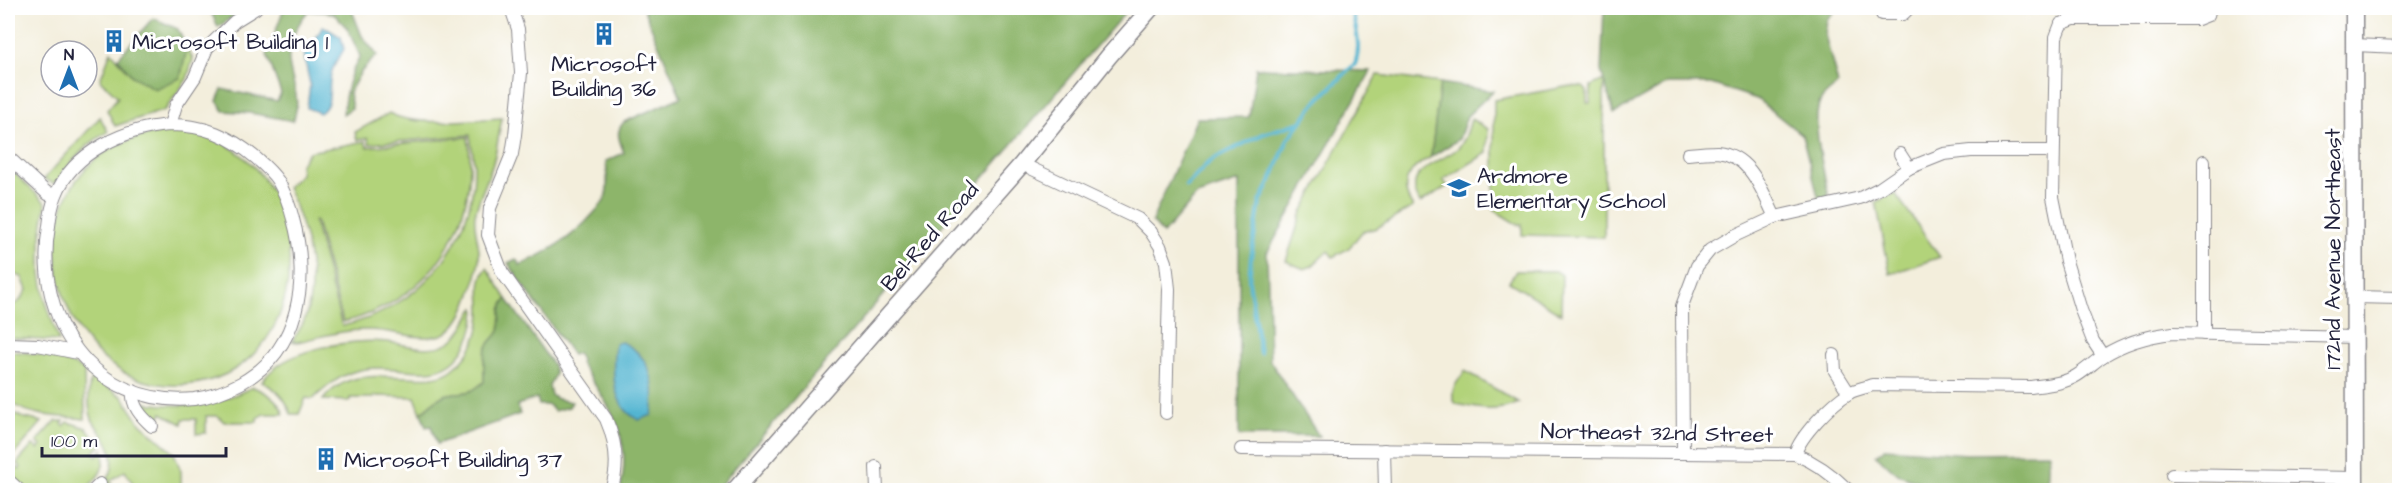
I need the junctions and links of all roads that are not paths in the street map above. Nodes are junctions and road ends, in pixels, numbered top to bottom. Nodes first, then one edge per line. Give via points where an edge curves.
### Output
1 (256, 8) edge
2 (511, 8) edge
3 (1151, 8) edge
4 (1880, 8) edge
5 (1909, 8) edge
6 (2354, 8) edge
7 (2209, 11) edge
8 (2354, 45) junction
9 (2400, 46) edge
10 (170, 125) junction
11 (2053, 151) junction
12 (1688, 154) dead end
13 (1900, 154) dead end
14 (8, 157) edge
15 (2204, 161) dead end
16 (1022, 164) junction
17 (1909, 168) junction
18 (56, 193) junction
19 (1775, 217) junction
20 (2354, 297) junction
21 (2400, 298) edge
22 (2204, 334) junction
23 (2354, 337) junction
24 (8, 344) edge
25 (78, 353) junction
26 (1834, 355) dead end
27 (2103, 356) junction
28 (133, 391) junction
29 (1849, 393) junction
30 (1167, 413) dead end
31 (152, 426) dead end
32 (1241, 449) dead end
33 (1384, 450) junction
34 (1683, 452) junction
35 (1795, 454) junction
36 (876, 467) dead end
37 (2172, 475) dead end
38 (8, 480) edge
39 (2355, 484) edge
40 (19, 490) edge
41 (611, 490) edge
42 (735, 490) edge
43 (877, 490) edge
44 (1385, 490) edge
45 (1848, 490) edge

1 - 10 street via 235,21 207,48 195,77 176,105
2 - 41 street via 518,29 521,72 514,145 490,208 487,227 493,253 515,291 606,419 616,461
3 - 16 main road, Bel-Red Road
4 - 5 street via 1882,14 1903,14
6 - 8 main road, 172nd Avenue Northeast
7 - 11 street via 2199,19 2057,21
8 - 9 street
8 - 20 main road, 172nd Avenue Northeast
10 - 18 street via 136,130 104,144 77,165
10 - 28 street via 222,133 245,148 278,181 297,232 300,289 286,337 271,359 248,379 196,399 154,398
11 - 17 street via 1944,154
11 - 27 street via 2053,197 2066,261 2093,342
12 - 19 street via 1719,152 1747,165
13 - 17 street
14 - 18 street via 48,194
15 - 22 street
16 - 30 street via 1138,219 1160,246 1169,289
16 - 42 main road, Bel-Red Road
17 - 19 street via 1860,198
18 - 25 street via 46,245 48,279 57,318
19 - 34 street via 1710,250 1688,286 1682,306
20 - 21 street
20 - 23 main road, 172nd Avenue Northeast
22 - 23 street, Northeast 32nd Street
22 - 27 street, Northeast 32nd Street via 2146,336
23 - 39 main road, 172nd Avenue Northeast
24 - 25 street
25 - 28 street via 100,372
26 - 29 street via 1835,370
27 - 29 street, Northeast 32nd Street via 2075,377 2053,384 1872,385
28 - 31 street via 138,410
29 - 35 street, Northeast 32nd Street via 1809,432
32 - 33 street, Northeast 32nd Street
33 - 34 street, Northeast 32nd Street
33 - 44 street
34 - 35 street, Northeast 32nd Street
35 - 45 street via 1831,473
36 - 43 street
37 - 39 street
38 - 40 street

